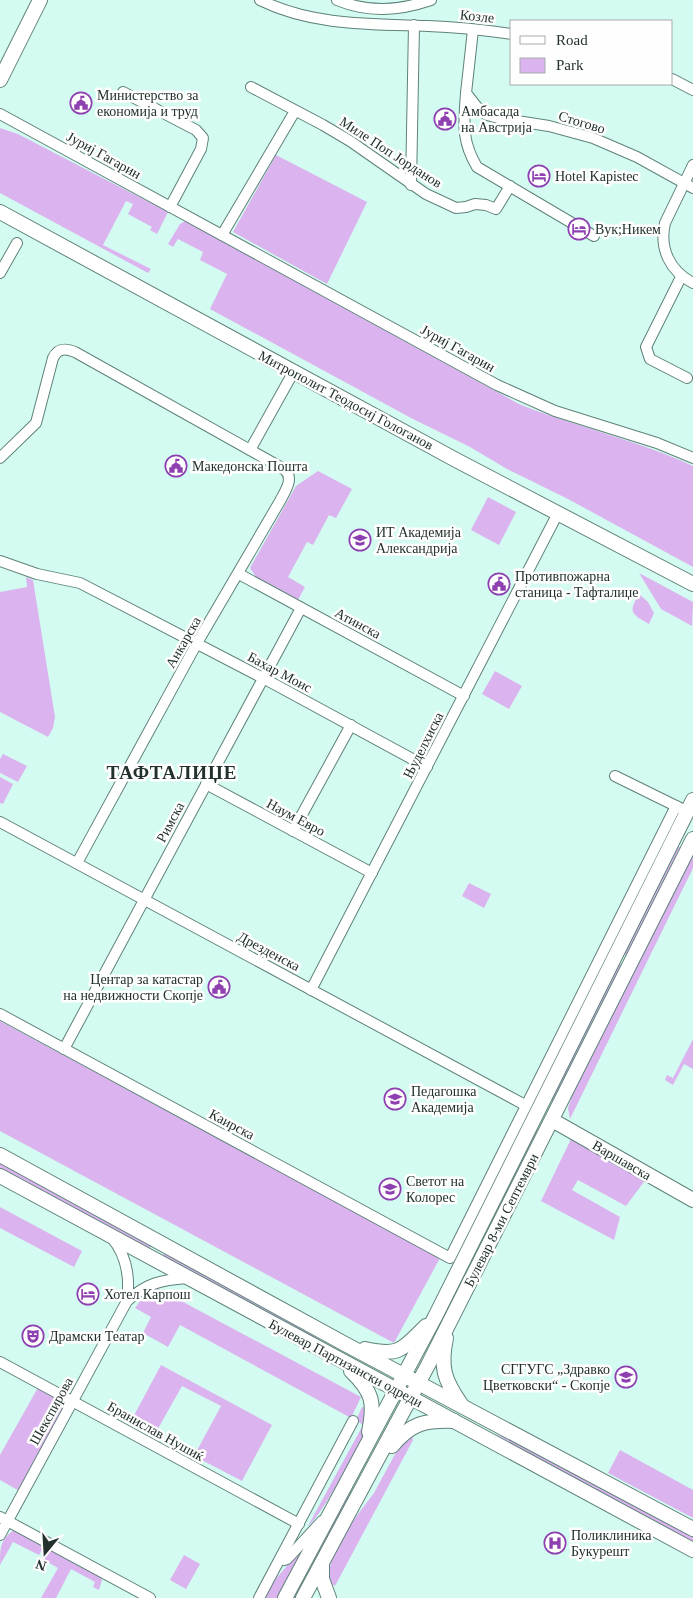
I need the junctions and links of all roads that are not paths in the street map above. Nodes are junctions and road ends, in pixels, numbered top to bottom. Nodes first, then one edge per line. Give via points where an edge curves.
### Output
1 (40, 0) edge
2 (260, 0) edge
3 (337, 0) edge
4 (431, 0) edge
5 (414, 25) junction
6 (473, 30) junction
7 (510, 34) edge
8 (0, 80) edge
9 (673, 80) edge
10 (251, 88) dead end
11 (693, 90) edge
12 (124, 92) dead end
13 (466, 93) junction
14 (295, 111) junction
15 (0, 114) edge
16 (693, 165) edge
17 (411, 185) junction
18 (688, 185) edge
19 (510, 186) junction
20 (170, 207) junction
21 (0, 212) edge
22 (222, 235) junction
23 (594, 236) dead end
24 (17, 243) dead end
25 (0, 273) edge
26 (681, 276) junction
27 (693, 283) edge
28 (294, 372) junction
29 (687, 378) dead end
30 (250, 450) junction
31 (0, 458) edge
32 (693, 458) edge
33 (558, 513) junction
34 (0, 561) edge
35 (239, 574) junction
36 (693, 584) edge
37 (301, 608) junction
38 (197, 643) junction
39 (263, 678) junction
40 (464, 696) junction
41 (350, 725) junction
42 (427, 767) junction
43 (615, 776) dead end
44 (206, 784) junction
45 (686, 806) edge
46 (0, 822) edge
47 (294, 831) junction
48 (693, 839) edge
49 (77, 863) junction
50 (372, 873) junction
51 (144, 900) junction
52 (311, 990) junction
53 (0, 1014) edge
54 (64, 1049) junction
55 (549, 1090) junction
56 (532, 1092) junction
57 (526, 1105) junction
58 (552, 1120) junction
59 (0, 1156) edge
60 (0, 1176) edge
61 (495, 1182) junction
62 (693, 1200) edge
63 (109, 1235) junction
64 (188, 1278) junction
65 (127, 1301) junction
66 (435, 1317) junction
67 (448, 1325) junction
68 (345, 1344) junction
69 (337, 1359) junction
70 (0, 1362) edge
71 (405, 1376) junction
72 (418, 1383) junction
73 (397, 1390) junction
74 (411, 1398) junction
75 (72, 1401) junction
76 (462, 1406) junction
77 (353, 1421) dead end
78 (455, 1421) junction
79 (365, 1448) junction
80 (375, 1466) junction
81 (333, 1510) junction
82 (4, 1519) edge
83 (299, 1524) junction
84 (693, 1529) edge
85 (0, 1535) edge
86 (693, 1550) edge
87 (281, 1559) junction
88 (322, 1562) junction
89 (150, 1598) edge
90 (259, 1598) edge
91 (285, 1598) edge
92 (303, 1598) edge
93 (329, 1598) edge

1 - 8 street
2 - 5 street, Козле via 288,12 317,18 365,25
3 - 4 street via 377,10 408,8
5 - 6 street, Козле
5 - 17 street
6 - 7 street, Козле
6 - 13 street
9 - 11 street
10 - 14 street, Миле Поп Јорданов
12 - 20 street via 196,130 203,138 201,149
13 - 18 street, Стогово via 487,114 593,138
13 - 19 street via 464,133 468,153 477,167
14 - 17 street, Миле Поп Јорданов via 350,141
14 - 22 street
15 - 20 street, Јуриј Гагарин
16 - 18 street
17 - 19 street, Миле Поп Јорданов via 456,208 475,204 496,209
18 - 26 street via 664,223 663,232 671,265
19 - 23 street
20 - 22 street, Јуриј Гагарин
21 - 28 street, Митрополит Теодосиј Гологанов
22 - 32 street, Јуриј Гагарин via 497,385 555,411
24 - 25 street
26 - 27 street
26 - 29 street via 646,347 650,359
28 - 30 street
28 - 33 street, Митрополит Теодосиј Гологанов
30 - 31 street, Анкарска via 75,352 64,349 54,356 36,421
30 - 35 street, Анкарска via 287,471 290,477
33 - 36 street, Митрополит Теодосиј Гологанов
33 - 40 street, Њуделхиска
34 - 38 street, Бахар Моис via 37,574 80,583
35 - 37 street, Атинска
35 - 38 street, Анкарска
37 - 39 street, Римска
37 - 40 street, Атинска
38 - 39 street, Бахар Моис
38 - 49 street, Анкарска
39 - 41 street, Бахар Моис
39 - 44 street, Римска
40 - 42 street, Њуделхиска
41 - 42 street, Бахар Моис
41 - 47 street
42 - 50 street, Њуделхиска
43 - 45 street
44 - 47 street, Наум Евро
44 - 51 street, Римска
45 - 55 street, Булевар 8-ми Септември
45 - 56 street
46 - 49 street, Дрезденска
47 - 50 street, Наум Евро
48 - 58 street, Булевар 8-ми Септември
49 - 51 street, Дрезденска
50 - 52 street, Њуделхиска
51 - 52 street, Дрезденска
51 - 54 street, Римска
52 - 57 street, Дрезденска
53 - 54 street, Каирска
54 - 61 street, Каирска via 450,1258
55 - 56 street
55 - 61 street, Булевар 8-ми Септември
56 - 57 street
57 - 61 street
58 - 62 street, Варшавска
58 - 67 street, Булевар 8-ми Септември
59 - 68 street, Булевар Партизански одреди
60 - 63 street, Булевар Партизански одреди
61 - 66 street, Булевар 8-ми Септември
63 - 64 street, Булевар Партизански одреди
63 - 65 street, Шекспирова via 127,1269
64 - 65 street, Шекспирова via 152,1283
64 - 69 street, Булевар Партизански одреди
65 - 75 street, Шекспирова
66 - 68 street via 398,1351 379,1352
66 - 71 street, Булевар 8-ми Септември
67 - 72 street, Булевар 8-ми Септември
67 - 76 street via 443,1372
68 - 71 street, Булевар Партизански одреди
69 - 73 street, Булевар Партизански одреди
69 - 79 street via 362,1382 373,1402
70 - 75 street, Бранислав Нушиќ
71 - 72 street, Булевар Партизански одреди
71 - 73 street, Булевар 8-ми Септември
72 - 74 street, Булевар 8-ми Септември
72 - 76 street, Булевар Партизански одреди
73 - 74 street, Булевар Партизански одреди
73 - 79 street, Булевар 8-ми Септември
74 - 78 street, Булевар Партизански одреди
74 - 80 street, Булевар 8-ми Септември
75 - 82 street, Шекспирова
75 - 83 street, Бранислав Нушиќ
76 - 84 street, Булевар Партизански одреди
77 - 83 street, Булевар 8-ми Септември
78 - 80 street via 422,1422 412,1426
78 - 86 street, Булевар Партизански одреди
79 - 81 street, Булевар 8-ми Септември
80 - 88 street, Булевар 8-ми Септември
81 - 87 street, Булевар 8-ми Септември via 286,1559
81 - 91 street, Булевар 8-ми Септември
82 - 85 street, Шекспирова
82 - 89 street
83 - 87 street, Булевар 8-ми Септември
87 - 90 street, Булевар 8-ми Септември
88 - 92 street, Булевар 8-ми Септември
88 - 93 street via 322,1579

